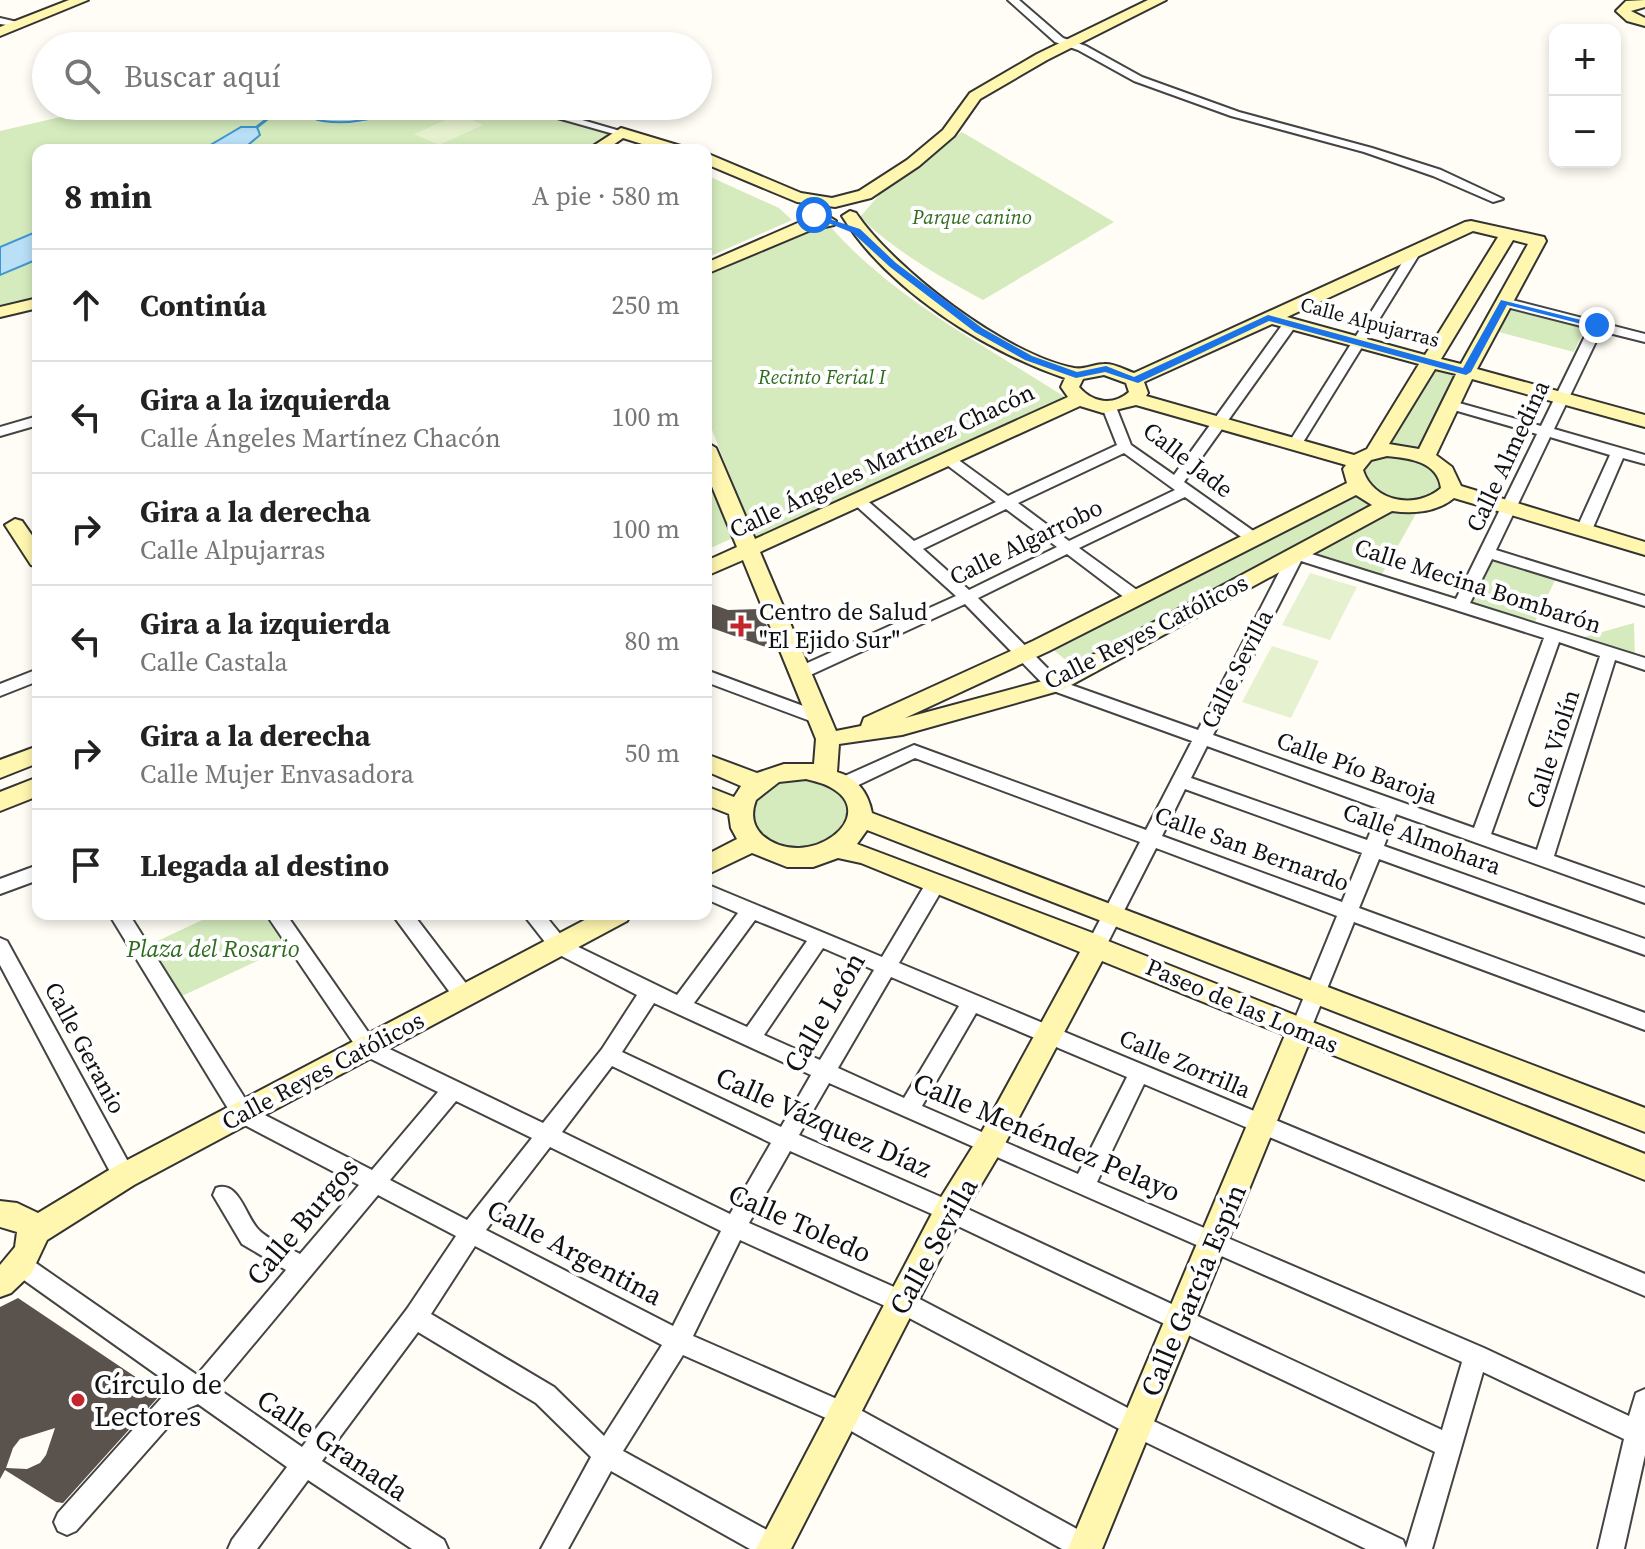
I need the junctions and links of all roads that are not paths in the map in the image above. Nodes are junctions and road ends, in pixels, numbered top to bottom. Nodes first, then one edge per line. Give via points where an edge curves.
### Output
1 (81, 0) edge
2 (1013, 0) edge
3 (1159, 0) edge
4 (1631, 2) edge
5 (0, 21) edge
6 (1645, 22) edge
7 (21, 24) junction
8 (0, 32) edge
9 (1070, 44) junction
10 (573, 120) edge
11 (621, 133) junction
12 (604, 144) edge
13 (658, 144) edge
14 (712, 161) edge
15 (1497, 199) dead end
16 (832, 216) junction
17 (1508, 235) junction
18 (1416, 250) junction
19 (712, 266) edge
20 (1504, 302) junction
21 (32, 304) edge
22 (0, 312) edge
23 (1268, 317) junction
24 (1290, 324) junction
25 (1597, 325) junction
26 (1645, 338) edge
27 (1358, 342) junction
28 (1433, 362) junction
29 (1466, 372) junction
30 (1076, 375) junction
31 (1134, 390) junction
32 (1562, 398) junction
33 (1080, 399) junction
34 (1452, 405) junction
35 (1109, 407) junction
36 (1645, 421) edge
37 (32, 422) edge
38 (1220, 423) junction
39 (0, 432) edge
40 (1547, 432) junction
41 (1295, 444) junction
42 (1125, 447) junction
43 (1375, 452) junction
44 (1619, 452) junction
45 (1425, 457) junction
46 (948, 459) junction
47 (1645, 460) edge
48 (1356, 462) junction
49 (712, 463) edge
50 (1358, 486) junction
51 (1180, 487) junction
52 (1451, 490) junction
53 (858, 500) junction
54 (1008, 503) junction
55 (1390, 504) junction
56 (1510, 507) junction
57 (17, 525) edge
58 (1584, 530) junction
59 (1253, 538) junction
60 (911, 548) junction
61 (1070, 548) junction
62 (1645, 549) edge
63 (32, 550) edge
64 (748, 550) junction
65 (1489, 553) junction
66 (1296, 554) junction
67 (712, 566) edge
68 (967, 597) junction
69 (1135, 597) junction
70 (1645, 601) edge
71 (1461, 606) junction
72 (1553, 635) junction
73 (1026, 653) junction
74 (1609, 653) junction
75 (1645, 664) edge
76 (800, 673) junction
77 (32, 677) edge
78 (712, 678) edge
79 (1054, 685) junction
80 (0, 690) edge
81 (819, 718) junction
82 (835, 738) junction
83 (1203, 738) junction
84 (32, 757) edge
85 (712, 764) edge
86 (0, 770) edge
87 (835, 779) junction
88 (1181, 781) junction
89 (758, 783) junction
90 (32, 789) edge
91 (712, 797) edge
92 (0, 802) edge
93 (1391, 805) junction
94 (740, 809) junction
95 (861, 818) junction
96 (1480, 837) junction
97 (1151, 839) junction
98 (752, 842) junction
99 (838, 849) junction
100 (1373, 850) junction
101 (1543, 860) junction
102 (712, 863) edge
103 (32, 874) edge
104 (936, 883) junction
105 (0, 887) edge
106 (1644, 890) edge
107 (712, 894) edge
108 (751, 910) junction
109 (1349, 912) junction
110 (1114, 913) junction
111 (123, 920) edge
112 (280, 920) edge
113 (407, 920) edge
114 (538, 920) edge
115 (607, 920) edge
116 (819, 939) junction
117 (1097, 945) junction
118 (0, 946) edge
119 (559, 946) junction
120 (1645, 947) edge
121 (886, 966) junction
122 (650, 992) junction
123 (1316, 993) junction
124 (464, 996) junction
125 (972, 1002) junction
126 (681, 1006) junction
127 (1645, 1022) edge
128 (1300, 1031) junction
129 (1049, 1035) junction
130 (751, 1038) junction
131 (368, 1048) junction
132 (609, 1055) junction
133 (824, 1072) junction
134 (1139, 1073) junction
135 (452, 1091) junction
136 (908, 1110) junction
137 (243, 1114) junction
138 (1645, 1120) edge
139 (1263, 1125) junction
140 (546, 1134) junction
141 (785, 1139) junction
142 (990, 1144) junction
143 (1645, 1167) edge
144 (124, 1176) junction
145 (373, 1184) junction
146 (1084, 1185) junction
147 (224, 1195) dead end
148 (949, 1211) junction
149 (0, 1214) edge
150 (735, 1227) junction
151 (472, 1231) junction
152 (32, 1233) junction
153 (1212, 1241) junction
154 (303, 1268) junction
155 (11, 1275) edge
156 (1645, 1285) edge
157 (902, 1302) junction
158 (415, 1317) junction
159 (1178, 1321) junction
160 (678, 1341) junction
161 (1476, 1356) junction
162 (199, 1391) junction
163 (1645, 1401) edge
164 (844, 1414) junction
165 (1136, 1425) junction
166 (1642, 1435) edge
167 (1450, 1446) junction
168 (606, 1455) junction
169 (305, 1464) junction
170 (67, 1522) dead end
171 (241, 1549) edge
172 (435, 1549) edge
173 (554, 1549) edge
174 (774, 1549) edge
175 (1086, 1549) edge
176 (1394, 1549) edge
177 (1419, 1549) edge
178 (1611, 1549) edge

1 - 7 street
2 - 9 street
3 - 9 street
4 - 6 street via 1626,14
5 - 7 street
7 - 8 street
9 - 15 street via 1181,96 1368,150
9 - 16 street via 975,96 949,133
10 - 11 street
11 - 12 street
11 - 13 street
14 - 16 street
16 - 19 street
16 - 30 street via 979,330 1029,358
17 - 18 street via 1471,226
17 - 20 street via 1538,241
17 - 28 street
18 - 23 street
18 - 27 street
20 - 25 street
20 - 29 street
21 - 22 street
23 - 24 street, Calle Alpujarras
23 - 31 street
24 - 27 street, Calle Alpujarras
24 - 38 street, Calle Algarrobo
25 - 26 street
25 - 32 street, Calle Almedina
27 - 28 street, Calle Alpujarras
27 - 41 street
28 - 29 street, Calle Alpujarras
28 - 43 street
29 - 32 street, Calle Alpujarras
29 - 34 street
30 - 31 street via 1106,369
30 - 33 street via 1070,387
31 - 35 street
31 - 38 street
32 - 36 street, Calle Alpujarras
32 - 40 street, Calle Almedina
33 - 35 street
33 - 46 street, Calle Ángeles Martínez Chacón
34 - 40 street
34 - 45 street
35 - 42 street, Calle Jade
37 - 39 street
38 - 41 street
38 - 51 street, Calle Algarrobo
40 - 44 street
40 - 56 street, Calle Almedina
41 - 48 street
42 - 51 street, Calle Jade
42 - 54 street
43 - 45 street
43 - 48 street
44 - 47 street
44 - 58 street
45 - 52 street via 1447,472
46 - 53 street, Calle Ángeles Martínez Chacón
46 - 54 street
48 - 50 street
49 - 64 street
50 - 55 street
50 - 59 street, Calle Reyes Católicos
51 - 59 street, Calle Jade
51 - 61 street, Calle Algarrobo
52 - 55 street via 1435,504
52 - 56 street
53 - 60 street
53 - 64 street, Calle Ángeles Martínez Chacón
54 - 60 street
54 - 61 street
55 - 66 street, Calle Reyes Católicos
56 - 58 street
56 - 65 street, Calle Almedina
57 - 63 street
58 - 62 street
59 - 69 street, Calle Reyes Católicos
60 - 68 street
61 - 68 street, Calle Algarrobo
61 - 69 street
64 - 67 street, Calle Ángeles Martínez Chacón
64 - 76 street
65 - 70 street
65 - 71 street, Calle Almedina
66 - 71 street, Calle Mecina Bombarón
66 - 79 street, Calle Reyes Católicos
66 - 83 street, Calle Sevilla
68 - 73 street
68 - 76 street, Calle Algarrobo
69 - 73 street, Calle Reyes Católicos
71 - 72 street, Calle Mecina Bombarón
72 - 74 street, Calle Mecina Bombarón
72 - 96 street
73 - 79 street
73 - 82 street, Calle Reyes Católicos
74 - 75 street, Calle Mecina Bombarón
74 - 101 street, Calle Violín
76 - 81 street
77 - 80 street
78 - 81 street
79 - 82 street, Calle Reyes Católicos via 902,727
79 - 83 street, Calle Pío Baroja
81 - 82 street
82 - 87 street
83 - 88 street, Calle Sevilla
83 - 93 street, Calle Pío Baroja
84 - 86 street
85 - 89 street
87 - 89 street via 789,771
87 - 95 street via 857,797
87 - 97 street, Calle San Bernardo via 914,751
88 - 97 street, Calle Sevilla
88 - 100 street, Calle Almohara
89 - 94 street
90 - 92 street
91 - 94 street
93 - 96 street, Calle Pío Baroja
93 - 100 street
94 - 98 street via 740,821
95 - 99 street
95 - 110 street, Paseo de las Lomas
96 - 101 street, Calle Pío Baroja
97 - 109 street, Calle San Bernardo
97 - 110 street, Calle Sevilla
98 - 99 street via 767,851 803,858
98 - 102 street
99 - 104 street, Paseo de las Lomas
100 - 109 street
100 - 120 street, Calle Almohara
101 - 106 street, Calle Pío Baroja
103 - 105 street
104 - 117 street, Paseo de las Lomas
104 - 121 street, Calle León
107 - 108 street, Calle Zorrilla
108 - 116 street, Calle Zorrilla
108 - 126 street
109 - 123 street
109 - 127 street, Calle San Bernardo
110 - 117 street, Calle Sevilla
110 - 123 street, Paseo de las Lomas
111 - 137 street, Calle Argentina
112 - 131 street, Calle Toledo
113 - 124 street
114 - 119 street
115 - 119 street, Calle Reyes Católicos
116 - 121 street, Calle Zorrilla
116 - 130 street
117 - 128 street, Paseo de las Lomas
117 - 129 street, Calle Sevilla
118 - 144 street, Calle Geranio
119 - 122 street, Calle Menéndez Pelayo
119 - 124 street, Calle Reyes Católicos
121 - 125 street, Calle Zorrilla
121 - 133 street, Calle León
122 - 126 street, Calle Menéndez Pelayo
122 - 132 street
123 - 128 street
123 - 138 street, Paseo de las Lomas
124 - 131 street, Calle Reyes Católicos
125 - 129 street, Calle Zorrilla
125 - 136 street
126 - 130 street, Calle Menéndez Pelayo
128 - 139 street, Calle García Espín
128 - 143 street, Paseo de las Lomas
129 - 134 street, Calle Zorrilla
129 - 142 street, Calle Sevilla
130 - 133 street, Calle Menéndez Pelayo
131 - 135 street, Calle Toledo
131 - 137 street, Calle Reyes Católicos
132 - 140 street
132 - 141 street, Calle Vázquez Díaz
133 - 136 street, Calle Menéndez Pelayo
133 - 141 street, Calle León
134 - 139 street, Calle Zorrilla
134 - 146 street
135 - 140 street, Calle Toledo
135 - 145 street, Calle Burgos
136 - 142 street, Calle Menéndez Pelayo
137 - 144 street, Calle Reyes Católicos
137 - 145 street, Calle Argentina
139 - 153 street, Calle García Espín
139 - 156 street, Calle Zorrilla
140 - 150 street, Calle Toledo
140 - 151 street
141 - 148 street, Calle Vázquez Díaz
141 - 150 street, Calle León
142 - 146 street, Calle Menéndez Pelayo
142 - 148 street, Calle Sevilla
144 - 152 street, Calle Reyes Católicos
145 - 151 street, Calle Argentina
145 - 154 street, Calle Burgos
146 - 153 street, Calle Menéndez Pelayo
147 - 154 street via 250,1237
148 - 157 street, Calle Sevilla
148 - 159 street, Calle Vázquez Díaz
149 - 152 street via 19,1217
150 - 157 street, Calle Toledo
150 - 160 street, Calle León
151 - 158 street
151 - 160 street, Calle Argentina
152 - 155 street via 29,1255
153 - 159 street, Calle García Espín
153 - 161 street, Calle Menéndez Pelayo
154 - 162 street, Calle Burgos
155 - 162 street, Calle Granada
157 - 164 street, Calle Sevilla
157 - 165 street, Calle Toledo
158 - 168 street via 545,1395
158 - 169 street
159 - 165 street, Calle García Espín
159 - 167 street, Calle Vázquez Díaz
160 - 164 street, Calle Argentina
160 - 168 street, Calle León
161 - 166 street, Calle Menéndez Pelayo
161 - 167 street
162 - 169 street, Calle Granada
162 - 170 street via 173,1403
163 - 166 street
164 - 174 street, Calle Sevilla
164 - 175 street, Calle Argentina
165 - 175 street, Calle García Espín
165 - 176 street, Calle Toledo
166 - 178 street
167 - 177 street
168 - 173 street, Calle León
168 - 174 street
169 - 171 street
169 - 172 street, Calle Granada

